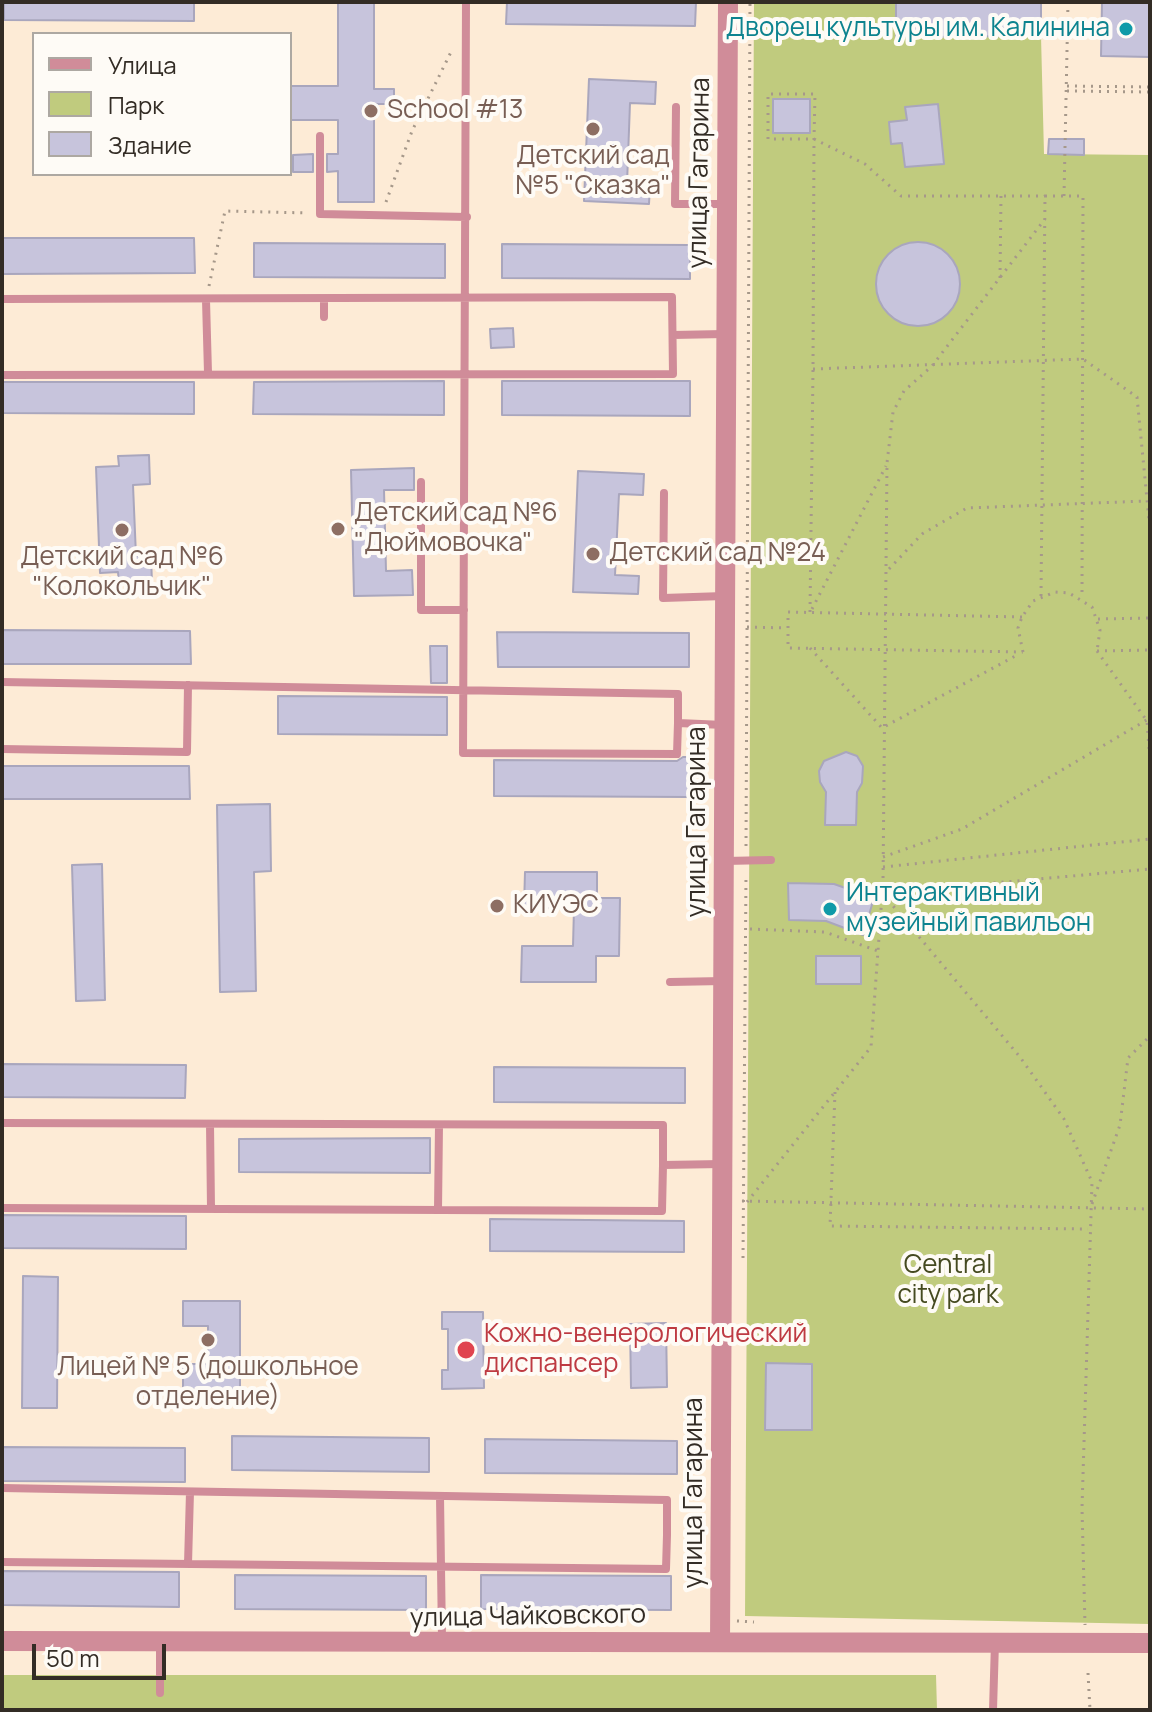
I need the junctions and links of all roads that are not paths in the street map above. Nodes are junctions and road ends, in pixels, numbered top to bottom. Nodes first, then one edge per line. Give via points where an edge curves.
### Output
1 (466, 2) edge
2 (728, 2) edge
3 (676, 107) dead end
4 (320, 136) dead end
5 (726, 204) junction
6 (467, 217) junction
7 (2, 299) edge
8 (206, 300) junction
9 (324, 300) junction
10 (466, 300) junction
11 (324, 317) dead end
12 (725, 334) junction
13 (673, 335) junction
14 (466, 372) junction
15 (208, 373) junction
16 (2, 375) edge
17 (421, 482) dead end
18 (664, 493) dead end
19 (724, 596) junction
20 (464, 610) junction
21 (2, 682) edge
22 (188, 685) junction
23 (464, 690) junction
24 (678, 723) junction
25 (725, 725) junction
26 (2, 749) edge
27 (771, 860) dead end
28 (724, 861) junction
29 (724, 981) junction
30 (670, 982) dead end
31 (2, 1123) edge
32 (210, 1124) junction
33 (439, 1125) junction
34 (723, 1164) junction
35 (663, 1165) junction
36 (2, 1208) edge
37 (211, 1209) junction
38 (438, 1210) junction
39 (2, 1488) edge
40 (190, 1492) junction
41 (440, 1496) junction
42 (2, 1562) edge
43 (188, 1564) junction
44 (441, 1567) junction
45 (2, 1641) edge
46 (720, 1641) junction
47 (995, 1641) junction
48 (1150, 1643) edge
49 (160, 1644) junction
50 (442, 1644) junction
51 (160, 1693) dead end
52 (993, 1710) edge

1 - 6 lane
2 - 5 street, улица Гагарина
3 - 5 lane via 675,204
4 - 6 lane via 320,214
5 - 12 street, улица Гагарина
6 - 10 lane
7 - 8 lane
8 - 9 lane
8 - 15 lane
9 - 10 lane
9 - 11 lane
10 - 13 lane via 672,297
10 - 14 lane
12 - 13 lane
12 - 19 street, улица Гагарина
13 - 14 lane via 673,374
14 - 15 lane
14 - 20 lane
15 - 16 lane
17 - 20 lane via 421,610
18 - 19 lane via 663,598
19 - 25 street, улица Гагарина
20 - 23 lane
21 - 22 lane
22 - 23 lane
22 - 26 lane via 187,752
23 - 24 lane via 678,694
23 - 24 lane via 463,753 677,754
24 - 25 lane
25 - 28 street, улица Гагарина
27 - 28 lane
28 - 29 street, улица Гагарина
29 - 30 lane
29 - 34 street, улица Гагарина
31 - 32 lane
32 - 33 lane
32 - 37 lane
33 - 35 lane via 663,1125
33 - 38 lane
34 - 35 lane
34 - 46 street, улица Гагарина via 738,1201
35 - 38 lane via 662,1211
36 - 37 lane
37 - 38 lane
39 - 40 lane
40 - 41 lane
40 - 43 lane
41 - 44 lane
41 - 44 lane via 667,1500 666,1569
42 - 43 lane
43 - 44 lane
44 - 50 lane
45 - 49 street, улица Чайковского
46 - 47 street, улица Чайковского
46 - 50 street, улица Чайковского
47 - 48 street, улица Чайковского
47 - 52 lane
49 - 50 street, улица Чайковского
49 - 51 lane

